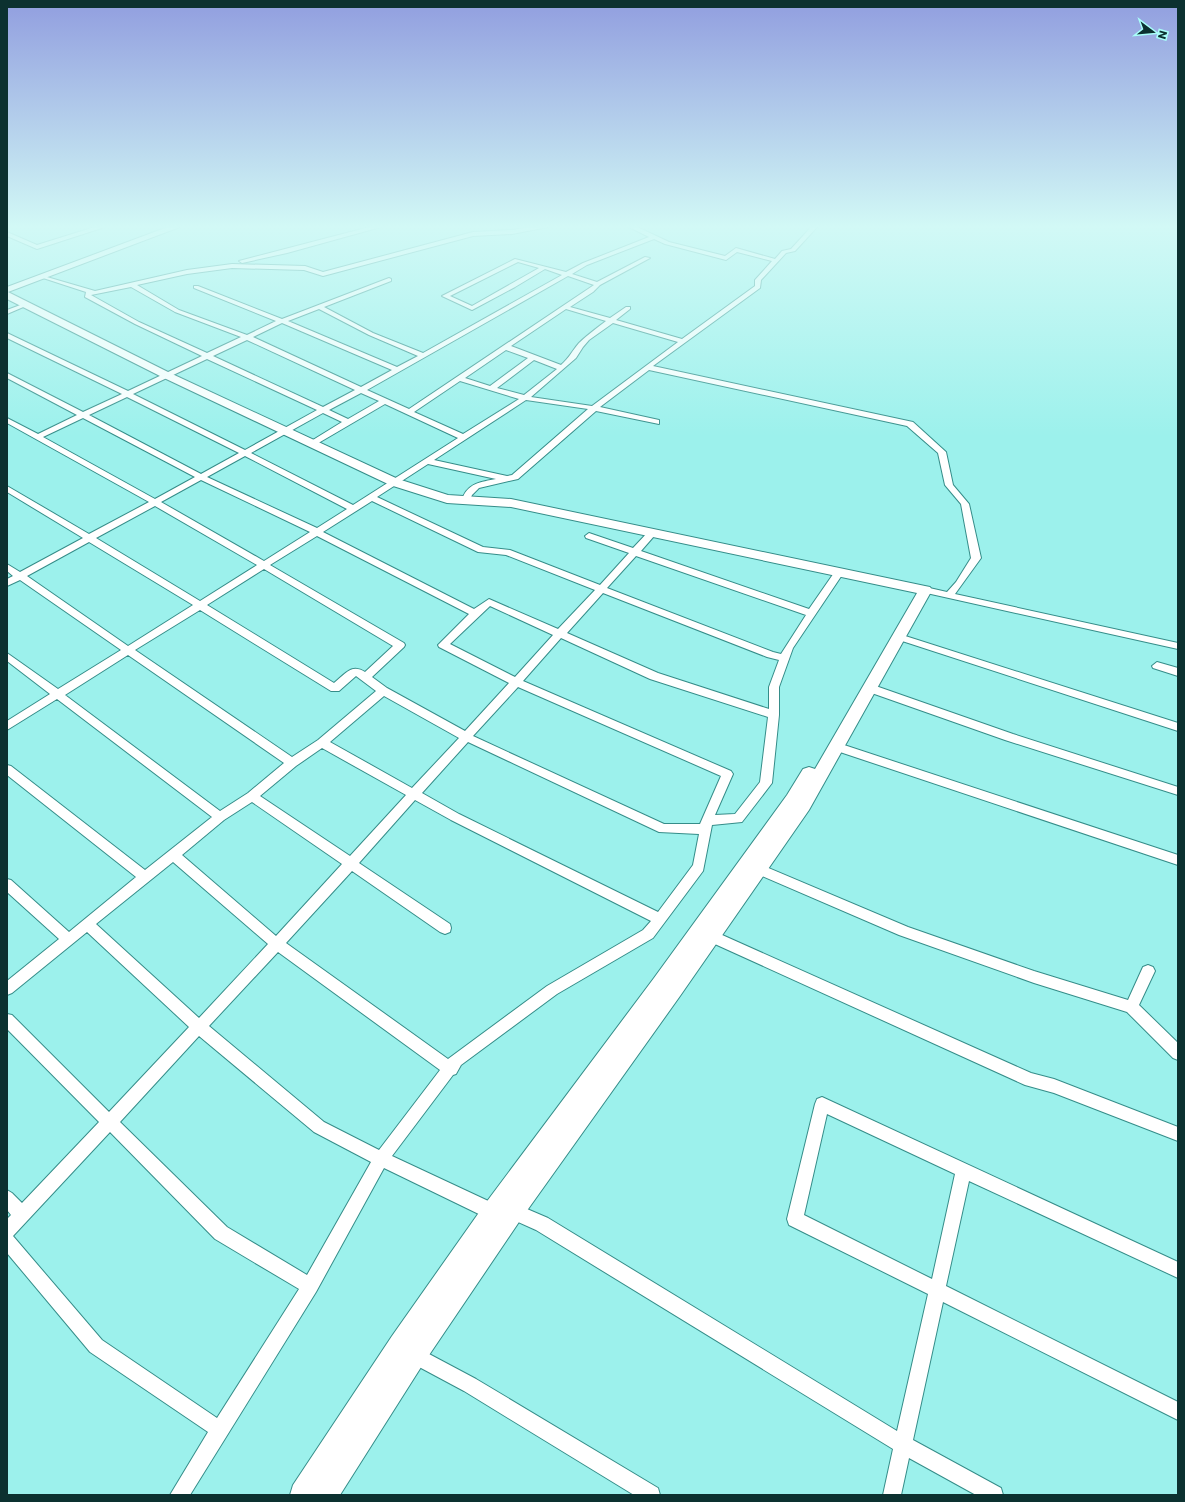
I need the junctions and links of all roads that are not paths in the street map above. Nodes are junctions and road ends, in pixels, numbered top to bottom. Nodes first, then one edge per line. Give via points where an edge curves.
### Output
1 (7, 295) edge
2 (88, 295) edge
3 (149, 295) edge
4 (217, 295) edge
5 (350, 295) edge
6 (447, 295) edge
7 (496, 295) edge
8 (532, 295) edge
9 (585, 295) edge
10 (747, 295) edge
11 (25, 305) junction
12 (319, 307) junction
13 (565, 307) junction
14 (628, 308) dead end
15 (7, 312) edge
16 (284, 321) junction
17 (611, 321) junction
18 (7, 335) edge
19 (247, 338) junction
20 (682, 341) junction
21 (506, 347) junction
22 (209, 355) junction
23 (424, 356) junction
24 (534, 357) junction
25 (647, 367) junction
26 (562, 368) junction
27 (397, 370) junction
28 (7, 375) edge
29 (166, 375) junction
30 (459, 378) junction
31 (361, 390) junction
32 (491, 390) junction
33 (128, 394) junction
34 (525, 398) junction
35 (385, 401) junction
36 (594, 408) junction
37 (324, 410) junction
38 (409, 412) junction
39 (85, 415) junction
40 (7, 420) edge
41 (348, 422) junction
42 (656, 422) dead end
43 (287, 431) junction
44 (37, 437) junction
45 (463, 437) junction
46 (312, 443) junction
47 (246, 453) junction
48 (427, 461) junction
49 (201, 477) junction
50 (507, 479) junction
51 (394, 482) junction
52 (7, 488) edge
53 (371, 497) junction
54 (466, 500) junction
55 (155, 502) junction
56 (353, 508) junction
57 (317, 532) junction
58 (652, 532) junction
59 (590, 536) dead end
60 (88, 539) junction
61 (634, 551) junction
62 (264, 565) junction
63 (7, 567) edge
64 (839, 572) junction
65 (20, 576) junction
66 (7, 583) edge
67 (921, 589) junction
68 (599, 590) junction
69 (949, 595) junction
70 (200, 604) junction
71 (475, 613) junction
72 (812, 613) junction
73 (560, 634) junction
74 (899, 637) junction
75 (1178, 646) edge
76 (126, 650) junction
77 (7, 656) edge
78 (784, 658) junction
79 (1157, 666) dead end
80 (1178, 672) edge
81 (365, 678) junction
82 (516, 682) junction
83 (870, 688) junction
84 (383, 691) junction
85 (58, 694) junction
86 (774, 715) junction
87 (7, 726) edge
88 (1178, 727) edge
89 (466, 737) junction
90 (322, 743) junction
91 (838, 747) junction
92 (292, 763) junction
93 (7, 769) edge
94 (1178, 790) edge
95 (414, 794) junction
96 (252, 796) junction
97 (220, 817) junction
98 (706, 824) junction
99 (174, 855) junction
100 (1178, 860) edge
101 (350, 863) junction
102 (758, 869) junction
103 (146, 878) junction
104 (7, 884) edge
105 (660, 919) junction
106 (88, 925) junction
107 (445, 928) dead end
108 (711, 936) junction
109 (69, 940) junction
110 (277, 944) junction
111 (1148, 971) dead end
112 (7, 989) edge
113 (1131, 1008) junction
114 (7, 1020) edge
115 (199, 1027) junction
116 (1178, 1053) edge
117 (451, 1069) junction
118 (108, 1123) junction
119 (1178, 1134) edge
120 (381, 1159) junction
121 (964, 1170) junction
122 (7, 1198) edge
123 (503, 1212) junction
124 (22, 1215) junction
125 (7, 1231) edge
126 (7, 1241) edge
127 (1178, 1270) edge
128 (310, 1286) junction
129 (936, 1290) junction
130 (414, 1355) junction
131 (1178, 1411) edge
132 (220, 1430) junction
133 (904, 1445) junction
134 (180, 1495) edge
135 (303, 1495) edge
136 (324, 1495) edge
137 (651, 1495) edge
138 (892, 1495) edge
139 (994, 1495) edge

1 - 11 street
2 - 22 street via 106,307
3 - 19 street via 177,311
4 - 16 street
5 - 12 street
6 - 7 street via 445,296 472,308
8 - 23 street
9 - 13 street
10 - 20 street
11 - 15 street
11 - 29 street
12 - 16 street
12 - 23 street via 371,334
13 - 17 street
13 - 21 street
14 - 17 street
16 - 19 street
16 - 27 street
17 - 20 street
17 - 26 street via 580,346 574,357
18 - 33 street
19 - 22 street
19 - 31 street
20 - 25 street
21 - 24 street
21 - 30 street
22 - 29 street
22 - 37 street
23 - 27 street
24 - 26 street
24 - 32 street
25 - 36 street
25 - 69 street via 910,424 942,452 949,485 965,504 976,558
26 - 34 street
27 - 31 street
28 - 39 street
29 - 33 street
29 - 43 street
30 - 32 street
30 - 38 street
31 - 35 street
31 - 37 street
32 - 34 street
33 - 39 street
33 - 47 street
34 - 36 street
34 - 45 street
35 - 38 street
35 - 41 street
36 - 42 street
36 - 50 street via 515,477
37 - 41 street
37 - 43 street
38 - 45 street
39 - 44 street
39 - 49 street
40 - 44 street
41 - 46 street
43 - 46 street
43 - 47 street
44 - 55 street
45 - 48 street
46 - 51 street
47 - 49 street
47 - 56 street
48 - 50 street
48 - 51 street
49 - 55 street
49 - 57 street
50 - 54 street via 476,486
51 - 53 street
51 - 54 street via 447,499
52 - 60 street
53 - 56 street
53 - 68 street via 481,550 507,552
54 - 58 street via 511,503
55 - 60 street
55 - 62 street
56 - 57 street
57 - 62 street
57 - 71 street
58 - 61 street
58 - 64 street
59 - 61 street
60 - 65 street
60 - 70 street
61 - 68 street
61 - 72 street
62 - 70 street
62 - 81 street via 400,645
63 - 65 street
64 - 67 street
64 - 72 street
65 - 66 street
65 - 76 street
67 - 69 street
67 - 74 street
67 - 123 street via 793,800
68 - 73 street
68 - 78 street
69 - 75 street
70 - 76 street
70 - 81 street via 335,688 356,671
71 - 73 street via 489,602
71 - 82 street via 442,645
72 - 78 street
73 - 82 street
73 - 86 street via 654,676
74 - 83 street
74 - 88 street
76 - 85 street
76 - 92 street
77 - 85 street
78 - 86 street via 774,687
79 - 80 street
81 - 84 street
82 - 89 street
82 - 98 street via 728,774
83 - 91 street
83 - 94 street via 1002,735
84 - 89 street
84 - 90 street
85 - 87 street
85 - 97 street
86 - 98 street via 766,783 738,819
89 - 95 street
89 - 98 street via 663,828
90 - 92 street
90 - 95 street
91 - 100 street
91 - 102 street via 803,805
92 - 96 street
93 - 103 street
95 - 101 street
95 - 105 street
96 - 97 street
96 - 101 street
97 - 99 street
98 - 105 street via 698,867
99 - 103 street
99 - 110 street
101 - 107 street
101 - 110 street
102 - 108 street
102 - 113 street via 904,931
103 - 106 street
104 - 109 street
105 - 117 street via 648,934 552,990 456,1060
106 - 109 street
106 - 115 street
108 - 119 street via 1030,1080 1054,1086
108 - 123 street
109 - 112 street
110 - 115 street
110 - 117 street
111 - 113 street
113 - 116 street
114 - 118 street
115 - 118 street
115 - 120 street via 319,1127
117 - 120 street
118 - 124 street
118 - 128 street via 221,1233
120 - 123 street
120 - 128 street
121 - 127 street
121 - 129 street
121 - 129 street via 822,1104 795,1219
122 - 124 street
123 - 130 street
123 - 133 street via 542,1224 556,1232
123 - 135 street via 401,1345
124 - 125 street
126 - 132 street via 96,1346
128 - 132 street
129 - 131 street
129 - 133 street
130 - 136 street
130 - 137 street via 470,1384
132 - 134 street
133 - 138 street
133 - 139 street

